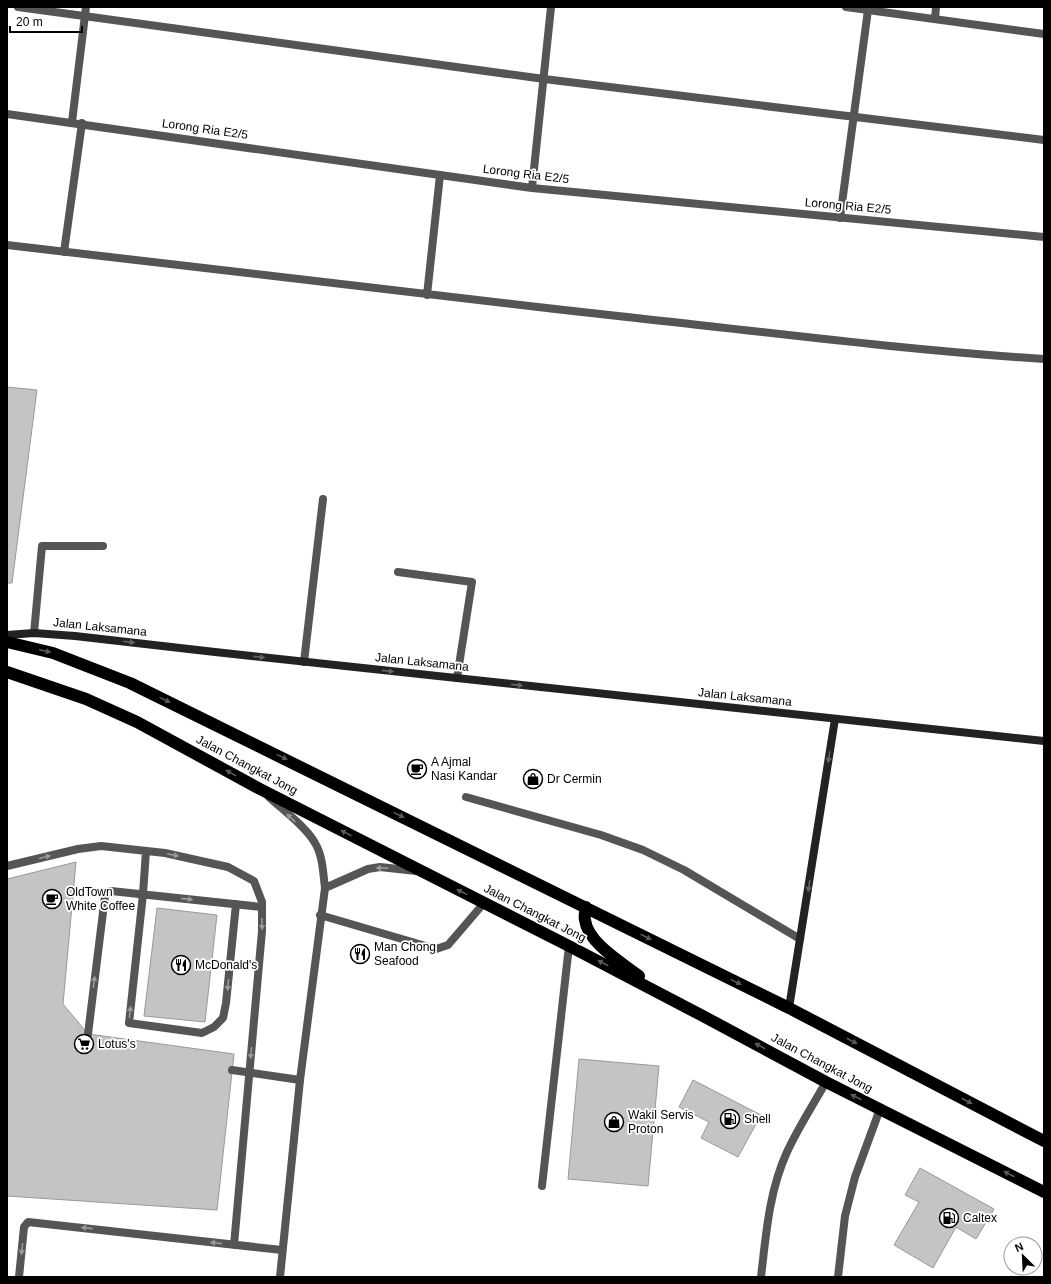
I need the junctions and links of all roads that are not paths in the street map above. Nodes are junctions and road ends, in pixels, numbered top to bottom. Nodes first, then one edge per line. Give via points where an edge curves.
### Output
1 (18, 7) edge
2 (86, 7) edge
3 (552, 7) edge
4 (846, 7) edge
5 (936, 7) edge
6 (868, 10) junction
7 (85, 17) junction
8 (935, 19) junction
9 (1044, 34) edge
10 (544, 79) junction
11 (7, 114) edge
12 (853, 117) junction
13 (72, 122) junction
14 (82, 123) junction
15 (1044, 140) edge
16 (440, 175) junction
17 (532, 188) junction
18 (840, 218) junction
19 (1044, 237) edge
20 (7, 245) edge
21 (64, 252) junction
22 (427, 295) junction
23 (1044, 359) edge
24 (323, 499) dead end
25 (103, 546) dead end
26 (398, 572) dead end
27 (34, 633) junction
28 (7, 635) edge
29 (7, 642) edge
30 (304, 662) junction
31 (7, 672) edge
32 (457, 678) junction
33 (835, 719) junction
34 (1044, 742) edge
35 (260, 788) junction
36 (466, 797) dead end
37 (146, 852) junction
38 (7, 866) edge
39 (421, 872) junction
40 (325, 888) junction
41 (143, 894) junction
42 (484, 903) junction
43 (236, 904) junction
44 (262, 907) junction
45 (586, 907) junction
46 (320, 915) junction
47 (800, 939) junction
48 (569, 946) junction
49 (662, 994) junction
50 (789, 1008) junction
51 (88, 1034) dead end
52 (232, 1070) dead end
53 (249, 1073) junction
54 (300, 1080) junction
55 (826, 1082) junction
56 (880, 1109) junction
57 (1044, 1141) edge
58 (542, 1186) dead end
59 (1044, 1192) edge
60 (234, 1245) junction
61 (282, 1250) junction
62 (19, 1277) edge
63 (280, 1277) edge
64 (761, 1277) edge
65 (838, 1277) edge

1 - 7 street
2 - 7 street
3 - 10 street
4 - 6 street
5 - 8 street
6 - 8 street
6 - 12 street
7 - 10 street
7 - 13 street
8 - 9 street
10 - 12 street
10 - 17 street
11 - 13 street, Lorong Ria E2/5
12 - 15 street
12 - 18 street
13 - 14 street, Lorong Ria E2/5
14 - 16 street, Lorong Ria E2/5
14 - 21 street
16 - 17 street, Lorong Ria E2/5
16 - 22 street
17 - 18 street, Lorong Ria E2/5
18 - 19 street, Lorong Ria E2/5
20 - 21 street
21 - 22 street
22 - 23 street via 971,354
24 - 30 street
25 - 27 street via 42,546
26 - 32 street via 472,582
27 - 28 street, Jalan Laksamana
27 -> 30 street, Jalan Laksamana
29 -> 45 highway, Jalan Changkat Jong via 53,653 130,683
30 -> 32 street, Jalan Laksamana
35 -> 31 highway, Jalan Changkat Jong via 137,722 86,699
32 -> 33 street, Jalan Laksamana
33 - 34 street, Jalan Laksamana
33 -> 47 street
39 -> 35 highway, Jalan Changkat Jong
40 -> 35 street via 315,843
36 - 47 street via 601,835 643,850 684,870
38 -> 37 street via 101,846
37 - 41 street
37 -> 44 street via 165,853 228,866 254,881
39 -> 40 street via 380,867 368,869
42 -> 39 highway, Jalan Changkat Jong
40 - 46 street
41 -> 43 street
43 -> 41 street via 223,1018 202,1034 129,1023
51 -> 41 street via 105,896 111,891
42 - 46 street via 448,945 436,949
42 - 48 highway, Jalan Changkat Jong
43 - 44 street
44 -> 53 street
45 - 49 highway via 584,918 594,939
45 -> 50 highway, Jalan Changkat Jong
46 - 54 street
47 - 50 street
49 -> 48 highway, Jalan Changkat Jong
48 - 58 street
55 -> 49 highway, Jalan Changkat Jong
50 -> 57 highway, Jalan Changkat Jong
52 - 53 street
53 - 54 street
53 - 60 street
54 - 61 street
56 -> 55 highway, Jalan Changkat Jong
55 - 64 street via 787,1152 775,1187 766,1230
59 -> 56 highway, Jalan Changkat Jong
56 - 65 street via 855,1177 845,1216
60 - 61 street
60 -> 62 street via 28,1222 24,1227
61 - 63 street

